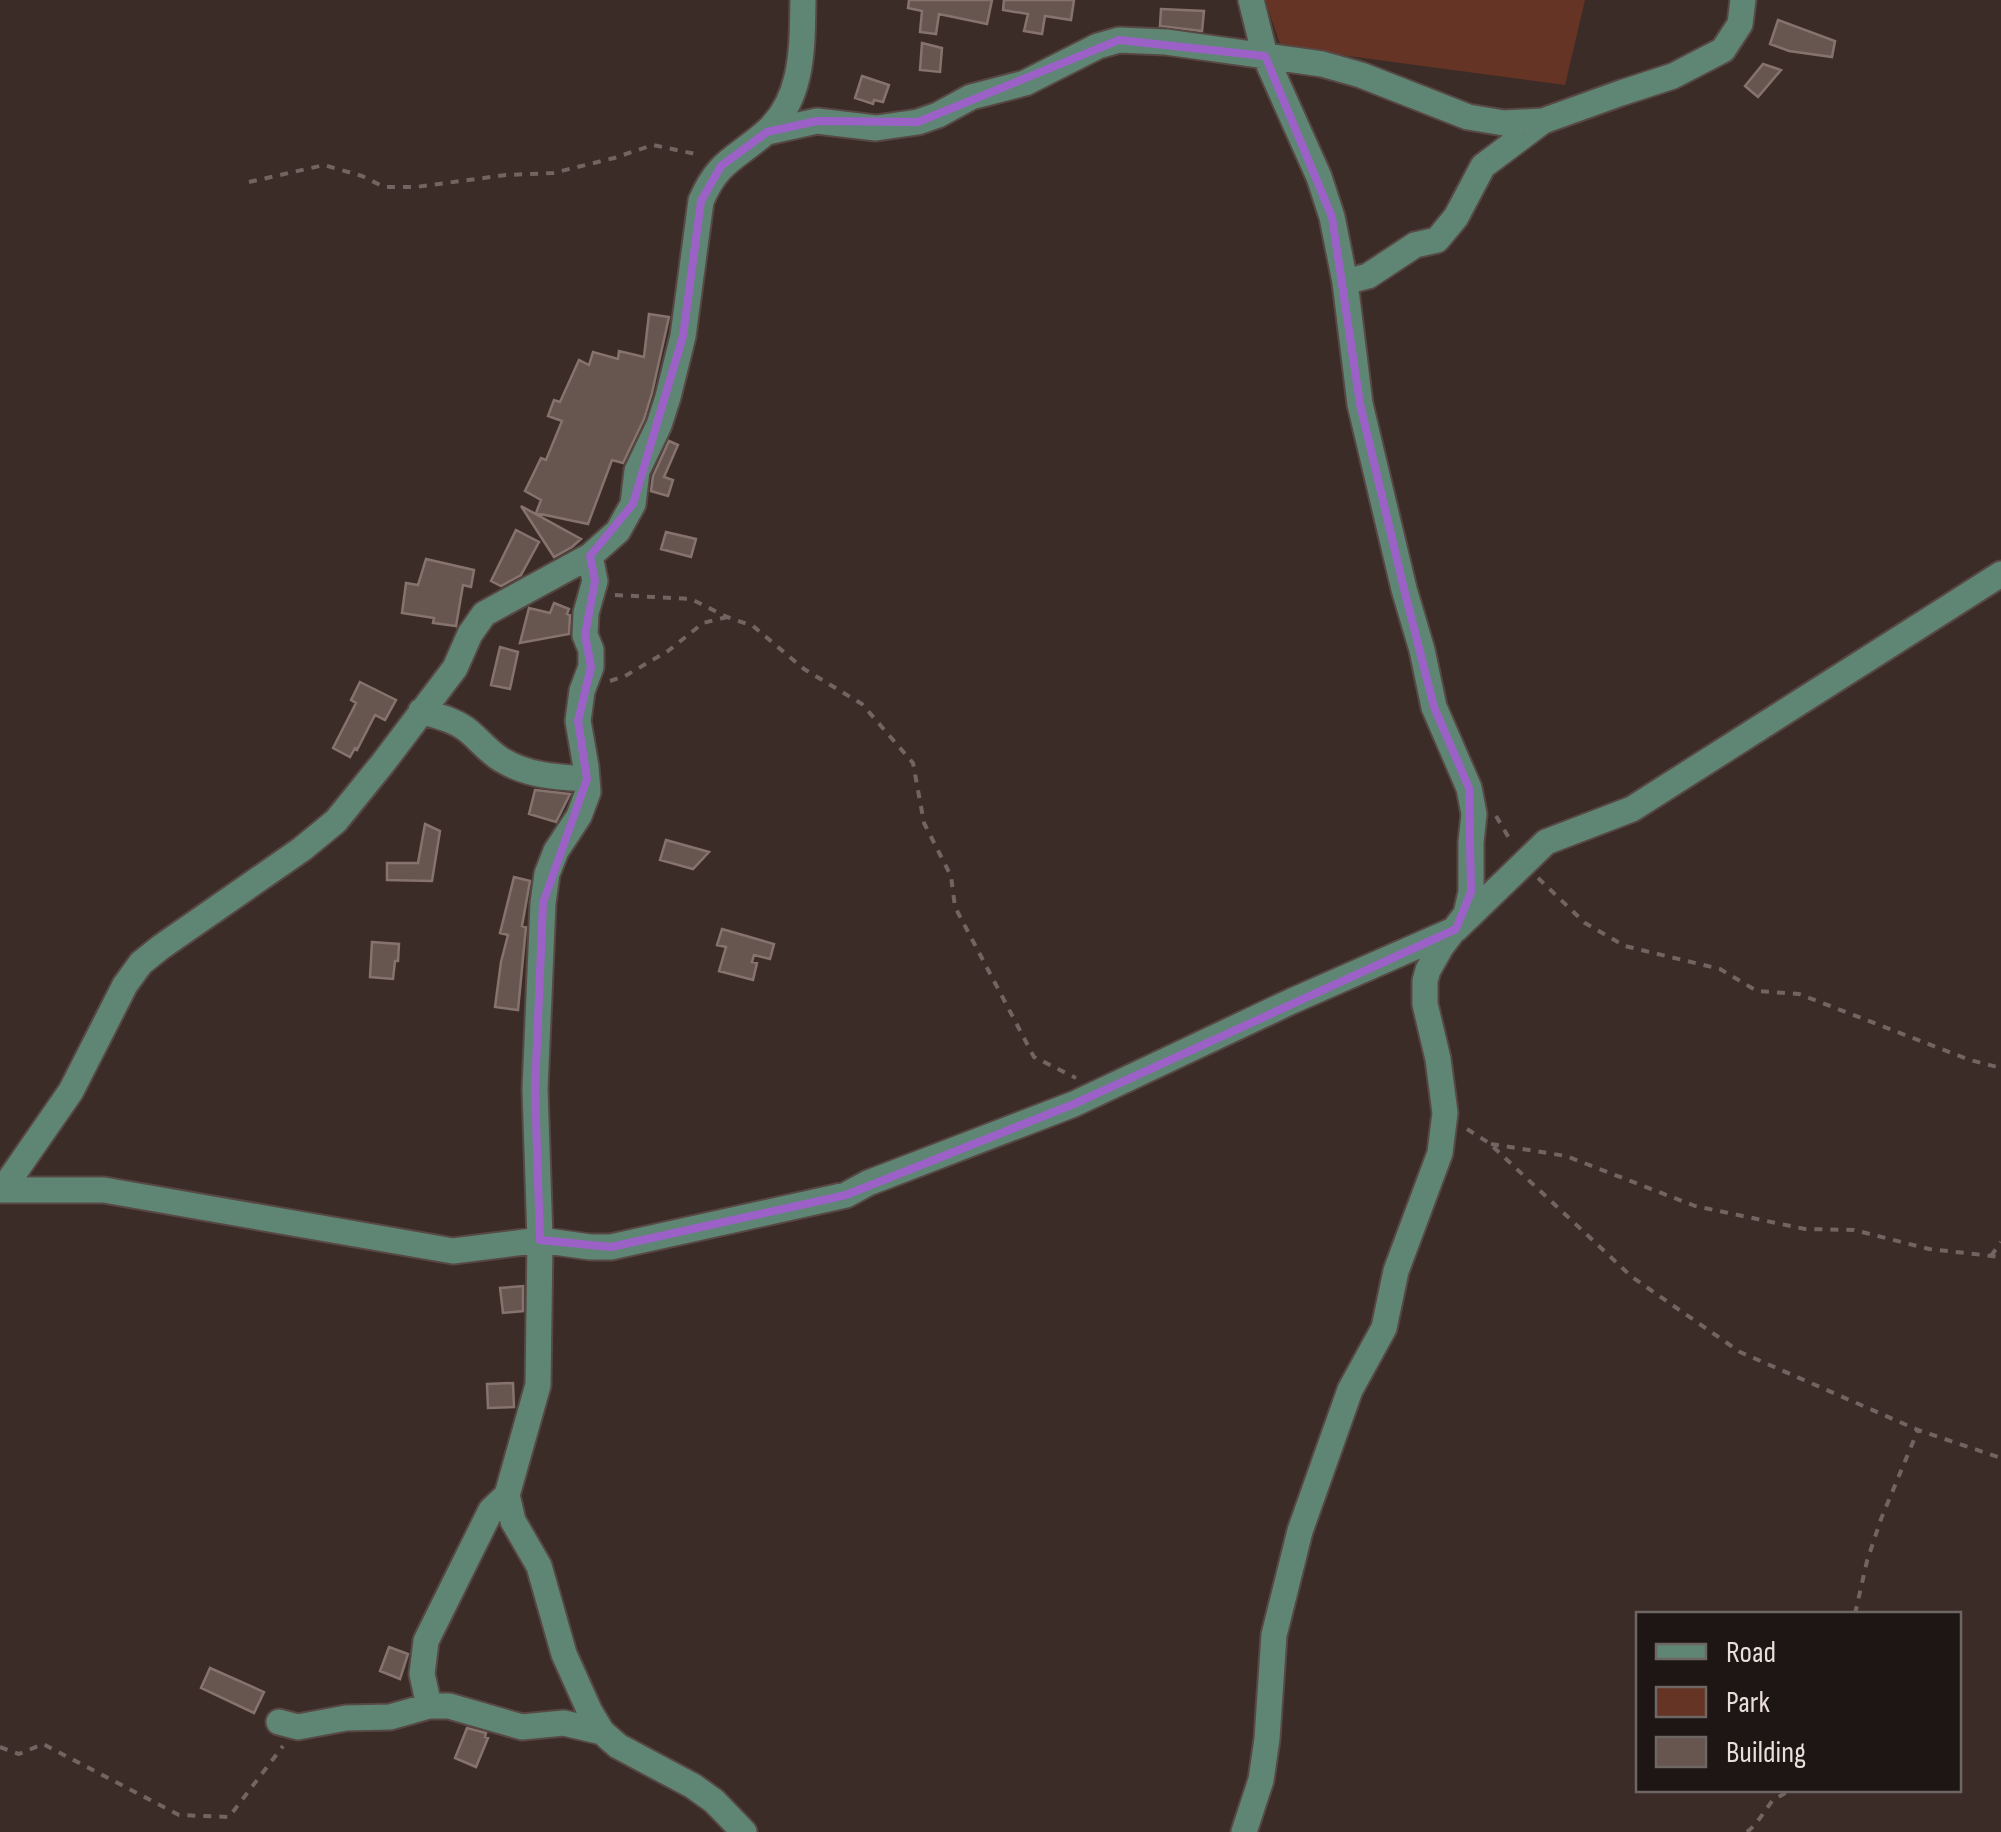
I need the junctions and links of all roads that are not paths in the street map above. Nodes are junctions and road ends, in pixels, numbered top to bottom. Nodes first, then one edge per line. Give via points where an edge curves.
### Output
1 (803, 0) edge
2 (1251, 0) edge
3 (1742, 0) edge
4 (1265, 56) junction
5 (1543, 121) junction
6 (767, 132) junction
7 (1344, 282) junction
8 (590, 556) junction
9 (2001, 574) edge
10 (421, 712) junction
11 (587, 779) junction
12 (1456, 930) junction
13 (2, 1190) edge
14 (540, 1240) junction
15 (507, 1495) junction
16 (429, 1706) junction
17 (288, 1724) road end
18 (602, 1732) junction
19 (744, 1832) edge
20 (1244, 1832) edge

1 - 6 street via 794,93
2 - 4 street
3 - 5 street via 1740,24 1723,50 1673,76
4 - 5 street via 1361,75 1468,117
4 - 6 street via 1120,40 918,122 876,128 817,121
4 - 7 street via 1332,217
5 - 7 street via 1482,166 1437,240
6 - 8 street via 714,175 702,200 683,336 659,425 637,471 633,504 618,531
7 - 12 street via 1360,404 1404,589 1434,706 1474,814 1471,892
8 - 10 street via 484,614
8 - 11 street via 596,581 584,635 591,668 578,720
9 - 12 street via 1632,809 1546,842
10 - 11 street via 450,718 523,771
10 - 13 street via 336,820 142,964 71,1090
11 - 14 street via 579,816 547,874 543,903 535,1090
12 - 14 street via 1074,1104 829,1200 611,1247
12 - 20 street via 1425,982 1444,1113 1440,1154 1396,1271 1384,1328 1350,1390 1300,1531 1274,1635 1261,1780
13 - 14 street via 104,1190 453,1252
14 - 15 street via 538,1385
15 - 16 street via 491,1510 426,1641 422,1674
15 - 18 street via 513,1520 540,1566 564,1654
16 - 17 street via 390,1717
16 - 18 street via 522,1728 564,1722
18 - 19 street via 693,1786

